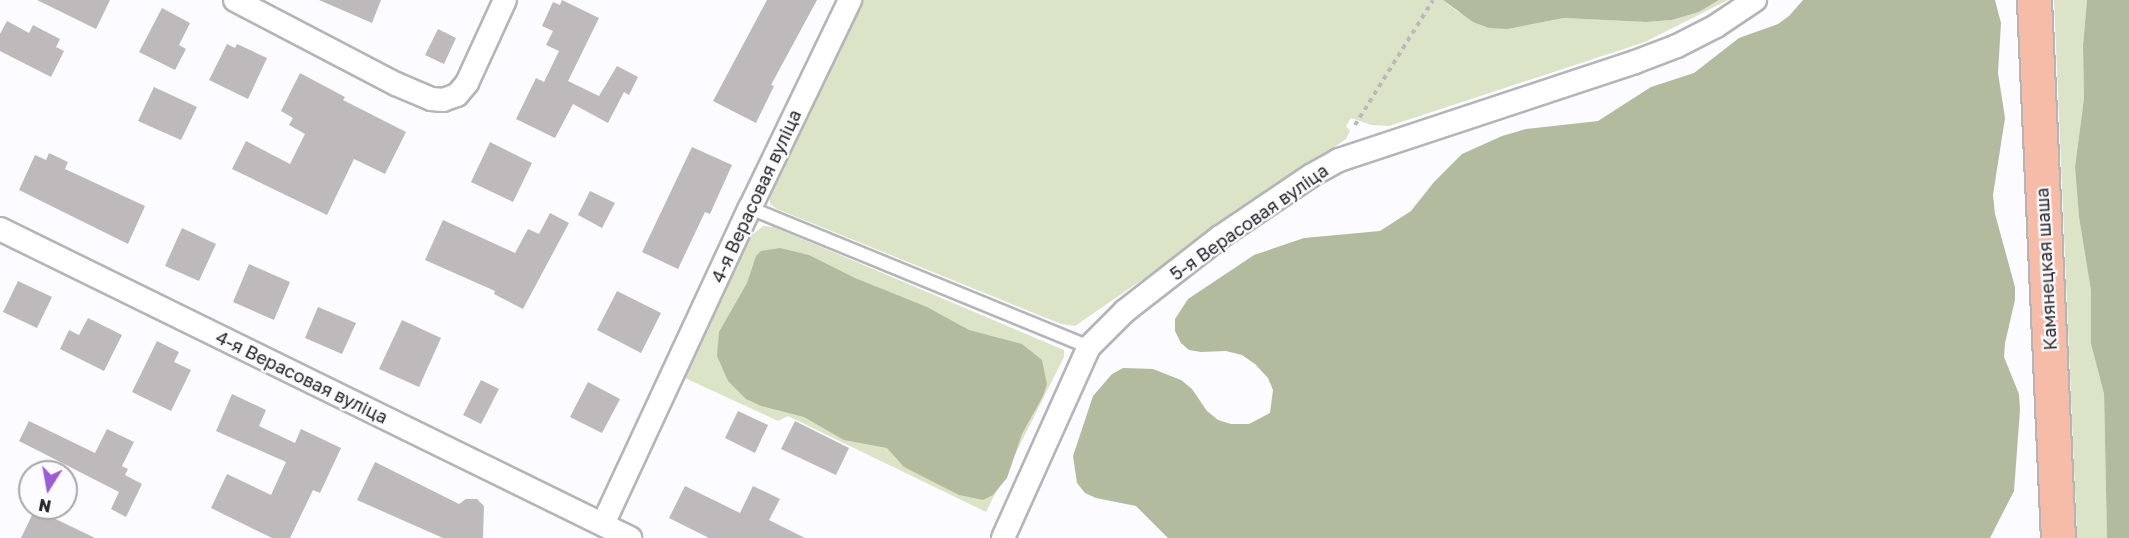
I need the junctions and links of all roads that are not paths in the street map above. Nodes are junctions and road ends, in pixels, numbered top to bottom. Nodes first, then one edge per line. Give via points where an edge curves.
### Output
1 (235, 0) edge
2 (505, 0) edge
3 (850, 0) edge
4 (1755, 0) edge
5 (2034, 0) edge
6 (750, 208) junction
7 (0, 229) edge
8 (1089, 347) junction
9 (603, 524) junction
10 (630, 538) edge
11 (1003, 538) edge
12 (2058, 538) edge

1 - 2 street via 396,84 443,100 457,96 467,83
3 - 6 street, 4-я Верасовая вуліца
4 - 8 street, 5-я Верасовая вуліца via 1677,46 1332,164 1194,257 1125,311
5 - 12 main road, Камянецкая шаша
6 - 8 lane
6 - 9 street, 4-я Верасовая вуліца
7 - 9 street, 4-я Верасовая вуліца
8 - 11 street, 5-я Верасовая вуліца
9 - 10 street, 4-я Верасовая вуліца

